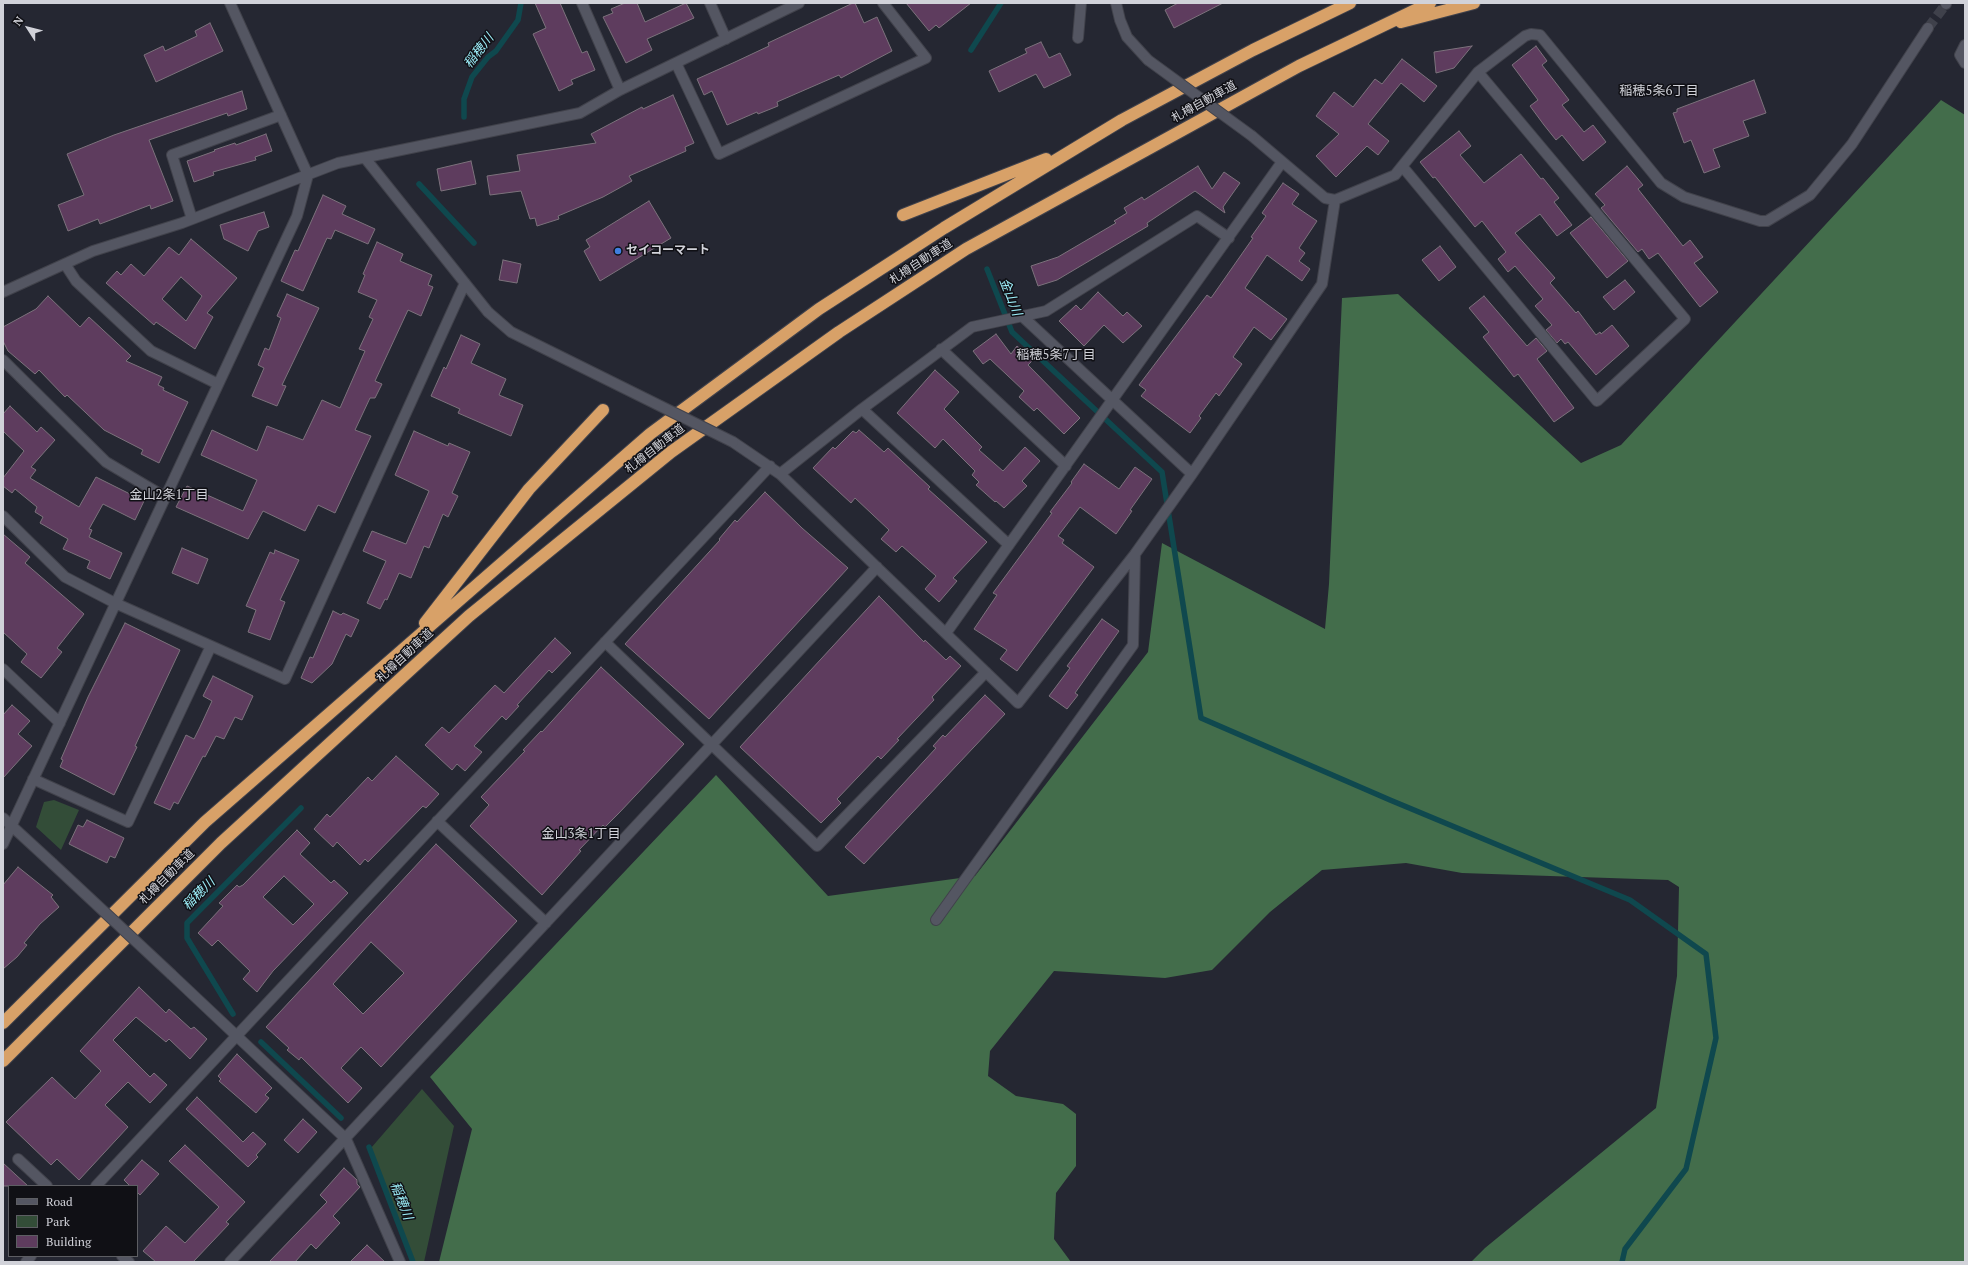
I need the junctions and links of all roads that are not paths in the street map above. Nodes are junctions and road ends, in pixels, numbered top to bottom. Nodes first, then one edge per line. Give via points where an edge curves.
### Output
1 (230, 3) edge
2 (582, 3) edge
3 (710, 3) edge
4 (799, 3) edge
5 (883, 3) edge
6 (1081, 3) edge
7 (1116, 3) edge
8 (1350, 3) edge
9 (1430, 3) edge
10 (1474, 3) edge
11 (1928, 28) tunnel mouth
12 (1372, 30) junction
13 (1078, 38) dead end
14 (726, 39) junction
15 (1965, 45) edge
16 (676, 63) junction
17 (1965, 63) edge
18 (1478, 72) junction
19 (620, 90) junction
20 (281, 114) junction
21 (1073, 149) junction
22 (365, 158) junction
23 (1282, 162) junction
24 (1402, 166) junction
25 (308, 175) junction
26 (1335, 200) junction
27 (903, 215) dead end
28 (192, 219) junction
29 (1229, 238) junction
30 (65, 264) junction
31 (465, 283) junction
32 (3, 292) edge
33 (1020, 317) junction
34 (941, 349) junction
35 (3, 360) edge
36 (218, 384) junction
37 (1110, 403) junction
38 (862, 409) junction
39 (603, 410) dead end
40 (770, 466) junction
41 (1066, 466) junction
42 (780, 474) junction
43 (1192, 474) junction
44 (165, 497) junction
45 (3, 516) edge
46 (1009, 545) junction
47 (1135, 554) junction
48 (877, 567) junction
49 (115, 603) junction
50 (946, 633) junction
51 (605, 642) junction
52 (211, 646) junction
53 (407, 646) junction
54 (3, 668) edge
55 (986, 672) junction
56 (60, 722) junction
57 (712, 744) junction
58 (33, 779) junction
59 (3, 818) edge
60 (437, 821) junction
61 (11, 826) junction
62 (3, 844) edge
63 (936, 920) dead end
64 (546, 924) junction
65 (3, 1023) edge
66 (236, 1035) junction
67 (3, 1061) edge
68 (346, 1139) junction
69 (18, 1159) dead end
70 (46, 1185) edge
71 (97, 1185) edge
72 (230, 1262) edge
73 (400, 1262) edge

1 - 20 street
2 - 19 street
3 - 14 street
4 - 14 street
5 - 16 street via 926,58 719,154
6 - 13 street
7 - 23 street, bridge via 1127,37 1148,60 1252,136
8 - 21 highway, 札樽自動車道 via 1253,50
9 - 12 highway, 札樽自動車道
10 - 12 highway
11 - 18 street via 1852,144 1810,195 1767,221 1684,197 1661,183 1540,36 1525,36
12 - 67 highway, 札樽自動車道 via 1299,66 966,249 839,332 671,452 469,616 221,843
14 - 16 street
15 - 17 street via 1960,55
16 - 19 street
18 - 24 street
18 - 24 street via 1685,319 1597,401
19 - 22 street via 580,113
20 - 25 street
20 - 28 street via 172,155
21 - 27 highway
21 - 53 highway, 札樽自動車道 via 819,309 656,429
22 - 25 street via 338,163
22 - 31 street
23 - 26 street via 1325,198
23 - 29 street
24 - 26 street via 1395,175
25 - 28 street
25 - 36 street via 297,216
26 - 43 street via 1322,284
28 - 30 street via 94,251
29 - 33 street via 1197,216 1046,311
29 - 37 street
30 - 32 street
30 - 36 street via 76,280 151,351
31 - 40 street, bridge via 488,312 511,332 733,442
31 - 52 street via 285,679
33 - 34 street via 972,327
33 - 37 street
34 - 38 street
34 - 41 street
35 - 44 street via 106,462
36 - 44 street
37 - 41 street
37 - 43 street
38 - 42 street
38 - 46 street
39 - 53 highway via 529,489
40 - 42 street
40 - 51 street
41 - 46 street
42 - 48 street
43 - 47 street
44 - 49 street
45 - 49 street via 65,577
46 - 50 street
47 - 55 street via 1018,703
47 - 63 street via 1132,645
48 - 50 street
48 - 57 street
49 - 52 street
49 - 56 street
50 - 55 street
51 - 57 street
51 - 60 street
52 - 58 street via 128,822
53 - 65 highway, 札樽自動車道 via 205,822
54 - 56 street
55 - 57 street via 817,846
56 - 58 street
57 - 64 street
58 - 61 street
59 - 61 street
60 - 64 street
60 - 66 street
61 - 62 street
61 - 66 street, bridge
64 - 68 street
66 - 68 street
66 - 71 street
68 - 72 street
68 - 73 street
69 - 70 street

